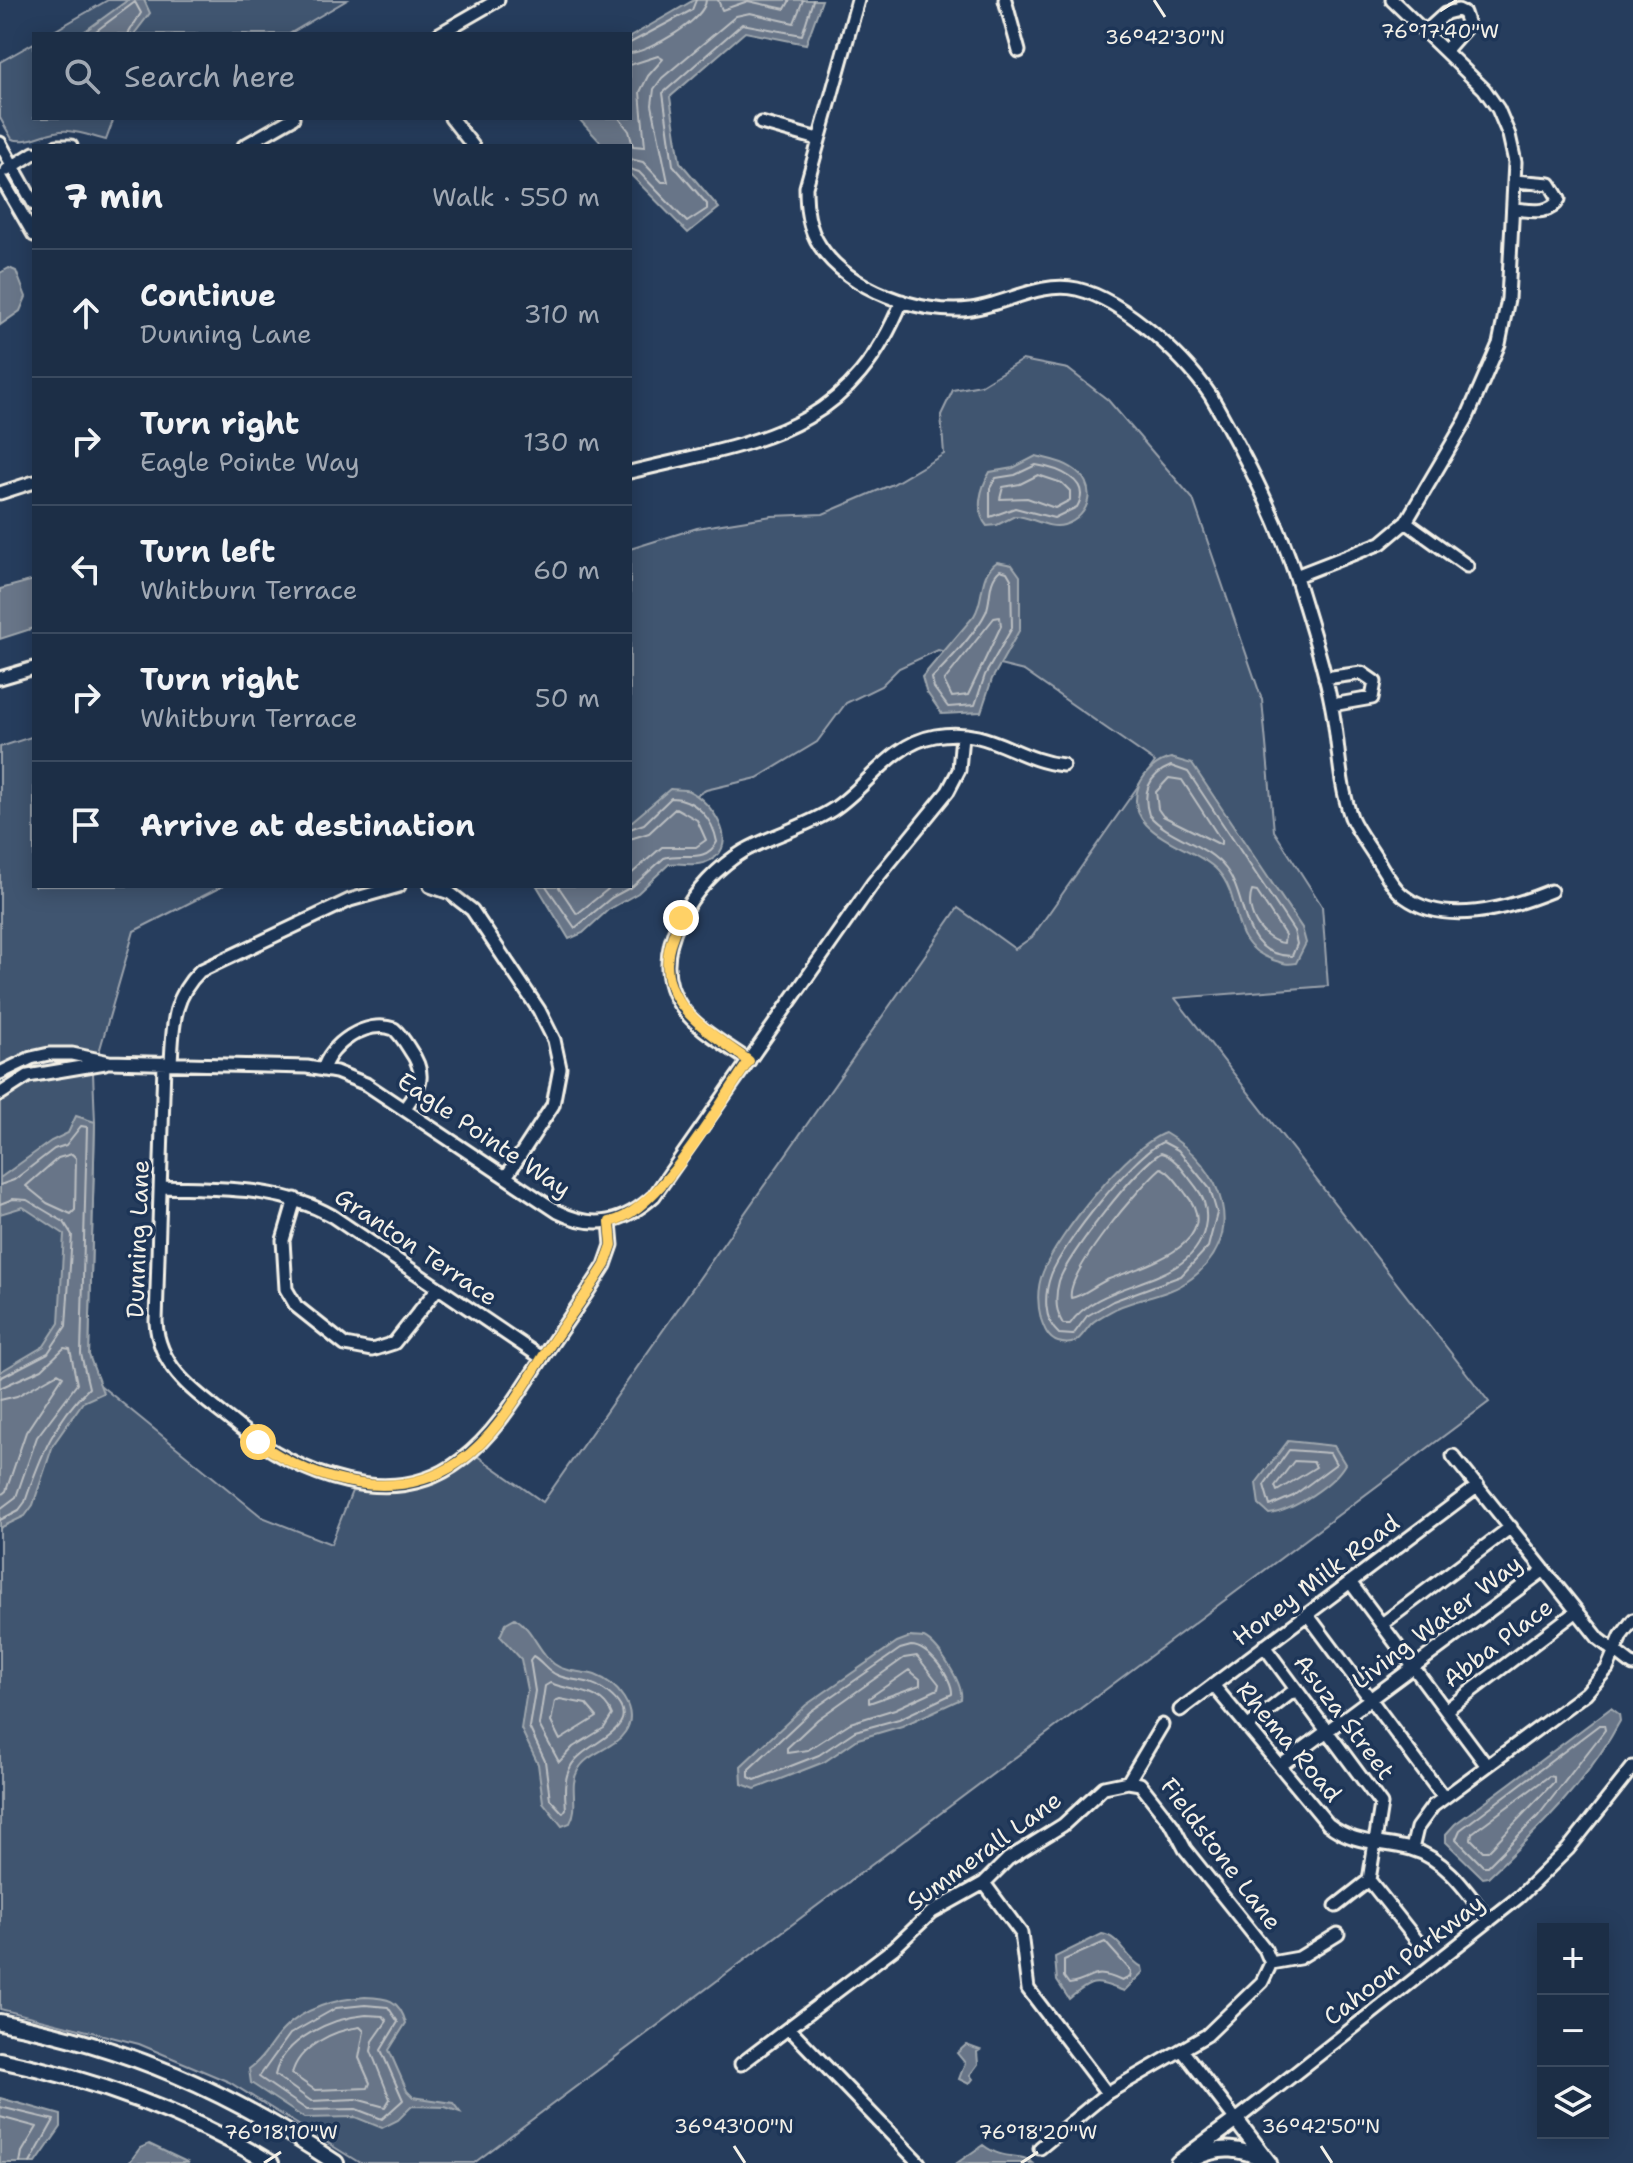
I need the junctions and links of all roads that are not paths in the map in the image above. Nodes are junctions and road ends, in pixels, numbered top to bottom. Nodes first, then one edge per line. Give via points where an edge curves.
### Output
1 (498, 0) edge
2 (858, 0) edge
3 (1005, 0) edge
4 (1392, 0) edge
5 (442, 32) edge
6 (1425, 32) junction
7 (1019, 51) dead end
8 (1445, 51) junction
9 (290, 120) edge
10 (453, 120) edge
11 (761, 123) dead end
12 (818, 139) junction
13 (0, 143) edge
14 (248, 144) edge
15 (471, 144) edge
16 (32, 154) edge
17 (13, 166) junction
18 (0, 175) edge
19 (1514, 181) junction
20 (32, 200) edge
21 (1513, 209) junction
22 (32, 231) edge
23 (902, 301) junction
24 (632, 472) edge
25 (32, 483) edge
26 (0, 493) edge
27 (1406, 522) junction
28 (1467, 566) dead end
29 (1296, 576) junction
30 (32, 669) edge
31 (0, 678) edge
32 (1325, 678) junction
33 (1332, 705) junction
34 (962, 735) junction
35 (1063, 765) dead end
36 (392, 888) edge
37 (436, 888) edge
38 (1551, 891) dead end
39 (749, 1061) junction
40 (109, 1062) junction
41 (167, 1063) junction
42 (323, 1070) junction
43 (0, 1073) edge
44 (0, 1094) edge
45 (405, 1108) junction
46 (506, 1177) junction
47 (162, 1187) junction
48 (295, 1199) junction
49 (610, 1222) junction
50 (438, 1288) junction
51 (542, 1358) junction
52 (1453, 1456) dead end
53 (1478, 1486) junction
54 (1511, 1527) junction
55 (1544, 1570) junction
56 (1350, 1582) junction
57 (1577, 1611) junction
58 (1307, 1614) junction
59 (1633, 1620) edge
60 (1382, 1624) junction
61 (1264, 1646) junction
62 (1615, 1653) junction
63 (1633, 1665) edge
64 (1414, 1667) junction
65 (1213, 1685) junction
66 (1296, 1689) junction
67 (1370, 1699) junction
68 (1180, 1710) dead end
69 (1446, 1710) junction
70 (1162, 1725) dead end
71 (1247, 1727) junction
72 (1328, 1731) junction
73 (1280, 1766) junction
74 (1487, 1766) junction
75 (1633, 1767) edge
76 (1128, 1782) junction
77 (1444, 1798) junction
78 (1375, 1843) junction
79 (1412, 1849) junction
80 (1369, 1880) junction
81 (984, 1883) junction
82 (1336, 1906) dead end
83 (1489, 1921) junction
84 (1338, 1934) dead end
85 (1418, 1942) dead end
86 (1271, 1963) junction
87 (0, 2022) edge
88 (789, 2028) junction
89 (1182, 2050) junction
90 (0, 2060) edge
91 (741, 2064) dead end
92 (1107, 2093) junction
93 (1236, 2120) junction
94 (1040, 2148) dead end
95 (1268, 2162) edge
96 (271, 2163) edge
97 (336, 2163) edge
98 (919, 2163) edge
99 (1181, 2163) edge

1 - 5 street
2 - 12 street
3 - 7 street
4 - 6 street
6 - 8 street
6 - 8 street via 1446,13 1464,13 1468,25
8 - 19 street via 1498,109 1515,162
9 - 14 street
10 - 15 street
11 - 12 street
12 - 23 street via 806,207 819,245 848,273
13 - 17 street
16 - 17 street
17 - 18 street
17 - 20 street
18 - 22 street
19 - 21 street
19 - 21 street via 1550,184 1559,199 1546,210
21 - 27 street via 1508,299 1499,344 1466,420
23 - 24 street via 867,366 814,416 760,441
23 - 29 street via 971,309 1042,288 1064,287 1115,305 1201,379 1267,501
25 - 26 street
27 - 28 street
27 - 29 street via 1381,543
29 - 32 street
30 - 31 street
32 - 33 street
32 - 33 street via 1362,673 1375,682 1372,698
33 - 38 street via 1352,820 1404,897 1444,912 1509,908
34 - 35 street via 983,736 1047,764
34 - 39 street via 959,770 948,791 873,883
34 - 39 street via 931,737 898,751 832,810 744,851 719,871 681,918 667,962 675,997 691,1018
36 - 41 street, Dunning Lane via 350,900 200,971 176,1006
37 - 46 street via 450,893 480,920 554,1040 560,1068 553,1105
39 - 49 street via 654,1196
40 - 41 street, Eagle Pointe Way
40 - 43 street, Eagle Pointe Way via 49,1054
40 - 44 street, Eagle Pointe Way via 28,1076
41 - 42 street, Eagle Pointe Way
41 - 47 street, Dunning Lane
42 - 45 street, Eagle Pointe Way via 357,1080
42 - 45 street via 334,1047 372,1027 394,1029 423,1076
45 - 46 street, Eagle Pointe Way
46 - 49 street, Eagle Pointe Way via 569,1218
47 - 48 street, Granton Terrace via 255,1190
47 - 51 street, Dunning Lane via 156,1322 164,1358 180,1379 250,1436 301,1467 372,1485 408,1483 437,1473 459,1462 487,1435
48 - 50 street, Granton Terrace via 332,1216
48 - 50 street via 283,1240 286,1289 296,1306 345,1345 372,1350 394,1343
49 - 51 street, Dunning Lane via 612,1245 605,1265
50 - 51 street, Granton Terrace
52 - 53 street
53 - 54 street
53 - 56 street, Honey Milk Road
54 - 55 street
54 - 60 street
55 - 57 street
55 - 64 street, Living Water Way
56 - 58 street, Honey Milk Road
56 - 60 street
57 - 62 street
57 - 69 street, Abba Place
58 - 61 street, Honey Milk Road
58 - 67 street
59 - 62 street
60 - 64 street
61 - 65 street, Honey Milk Road
61 - 66 street, Asuza Street
62 - 63 street
62 - 74 street via 1586,1693
64 - 67 street, Living Water Way
64 - 69 street
65 - 68 street, Honey Milk Road
65 - 71 street, Rhema Road
66 - 71 street
66 - 72 street, Asuza Street
67 - 72 street, Living Water Way
67 - 77 street
69 - 74 street
70 - 76 street
71 - 73 street, Rhema Road
72 - 73 street, Living Water Way
72 - 78 street, Asuza Street via 1381,1804
73 - 78 street, Rhema Road via 1338,1832
74 - 77 street
75 - 83 street, Cahoon Parkway via 1568,1849
76 - 81 street, Summerall Lane via 1104,1787 1063,1825 1008,1859
76 - 86 street, Fieldstone Lane via 1140,1784
77 - 79 street via 1422,1819
78 - 79 street, Rhema Road
78 - 80 street, Asuza Street
79 - 83 street, Rhema Road via 1449,1872
80 - 82 street
80 - 85 street
81 - 88 street, Summerall Lane via 932,1912 894,1948
81 - 92 street via 1021,1933 1028,1989
83 - 93 street, Cahoon Parkway
84 - 86 street via 1299,1958
86 - 89 street via 1262,1982 1207,2035
87 - 97 street via 76,2039 172,2071 259,2113
88 - 91 street, Summerall Lane
88 - 98 street
89 - 92 street
89 - 93 street
90 - 96 street via 144,2099
92 - 94 street
93 - 95 street
93 - 99 street, Cahoon Parkway
95 - 99 street via 1228,2148

